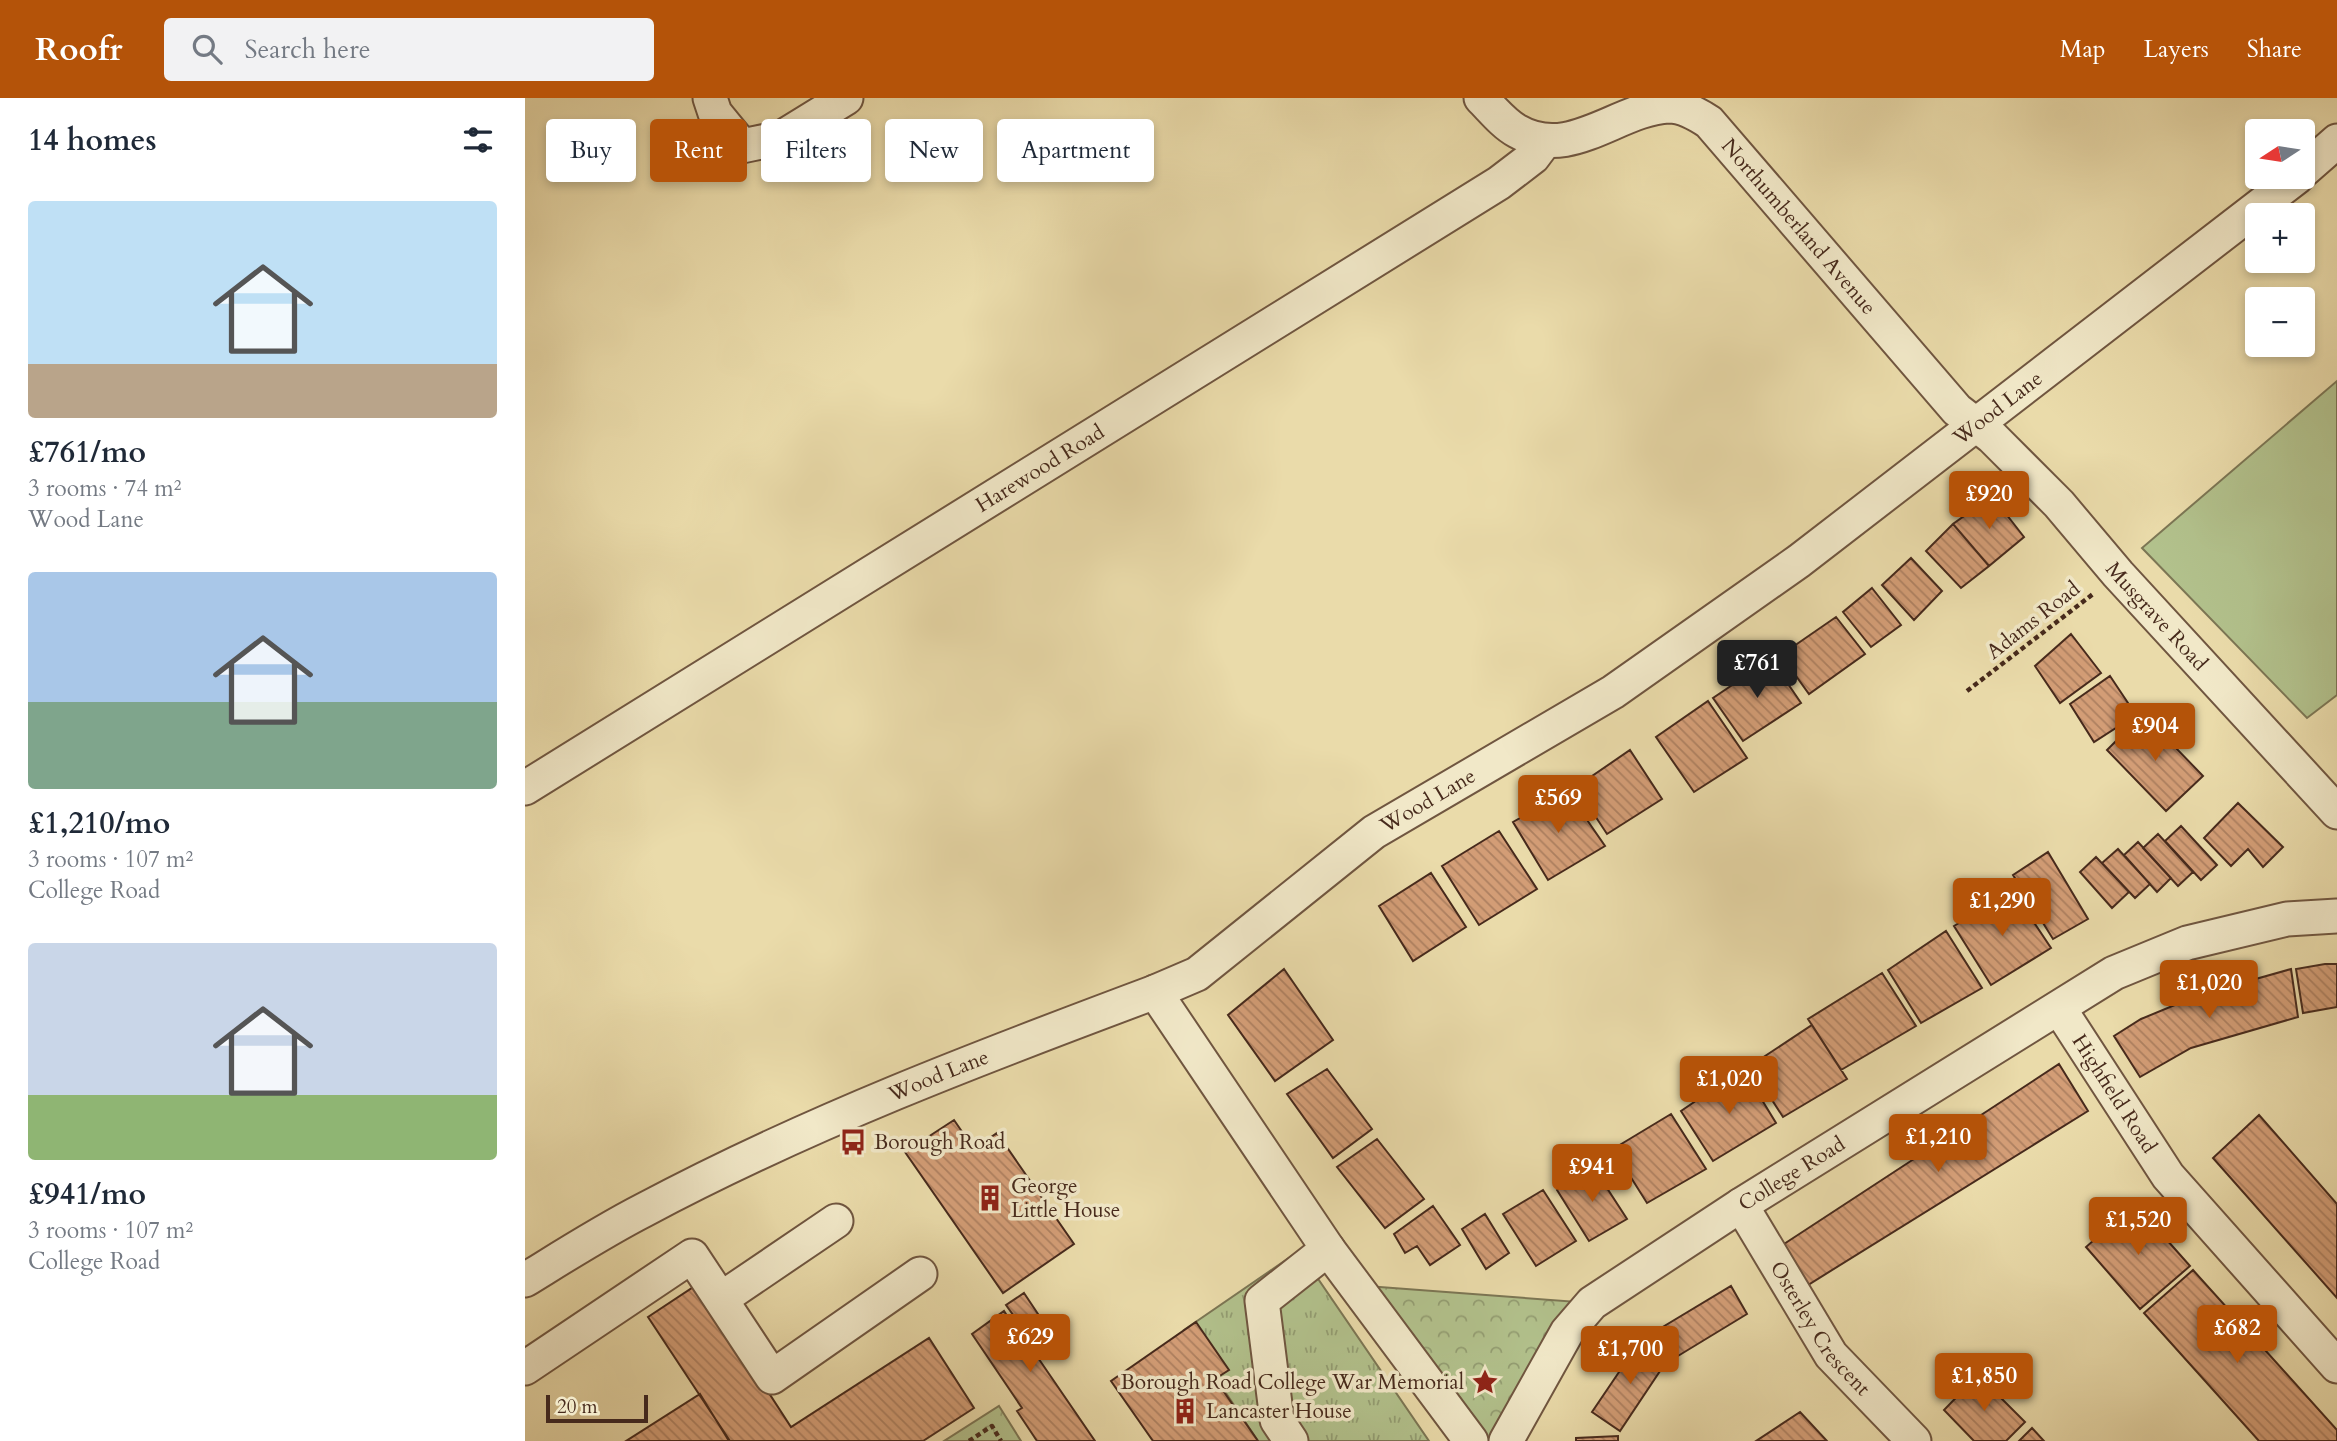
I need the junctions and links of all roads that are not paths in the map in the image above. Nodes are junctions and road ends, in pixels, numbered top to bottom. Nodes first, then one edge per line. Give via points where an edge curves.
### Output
1 (710, 98) edge
2 (846, 98) edge
3 (1481, 98) edge
4 (1670, 102) edge
5 (1545, 141) junction
6 (2337, 141) edge
7 (2315, 160) edge
8 (2281, 189) edge
9 (1976, 424) junction
10 (525, 788) edge
11 (2337, 812) edge
12 (2337, 916) edge
13 (1155, 992) junction
14 (2059, 1008) junction
15 (1741, 1205) junction
16 (836, 1221) dead end
17 (1328, 1249) junction
18 (920, 1274) dead end
19 (525, 1280) edge
20 (720, 1299) junction
21 (2337, 1366) edge
22 (525, 1368) edge
23 (1291, 1441) edge
24 (1471, 1441) edge
25 (1506, 1441) edge
26 (1914, 1441) edge

1 - 2 street via 715,113 742,146 781,138
3 - 5 street via 1517,131
4 - 5 street, Northumberland Avenue via 1582,136
4 - 9 street, Northumberland Avenue via 1709,122 1957,410
5 - 10 street, Harewood Road via 1533,157 1499,183
6 - 7 street
8 - 9 street, Wood Lane
9 - 11 street, Musgrave Road via 2059,503 2118,574
9 - 13 street, Wood Lane via 1798,561 1613,692 1374,832 1197,974
12 - 14 street, College Road via 2287,919 2187,943 2114,973
13 - 17 street
13 - 19 street, Wood Lane via 897,1091 793,1137 643,1210
14 - 15 street, College Road
14 - 21 street, Highfield Road via 2168,1176
15 - 25 street, College Road via 1592,1303 1567,1332
15 - 26 street, Osterley Crescent via 1831,1355
16 - 20 street
17 - 23 street via 1254,1294 1277,1420
17 - 24 street
18 - 20 street via 772,1377
20 - 22 street via 692,1256

